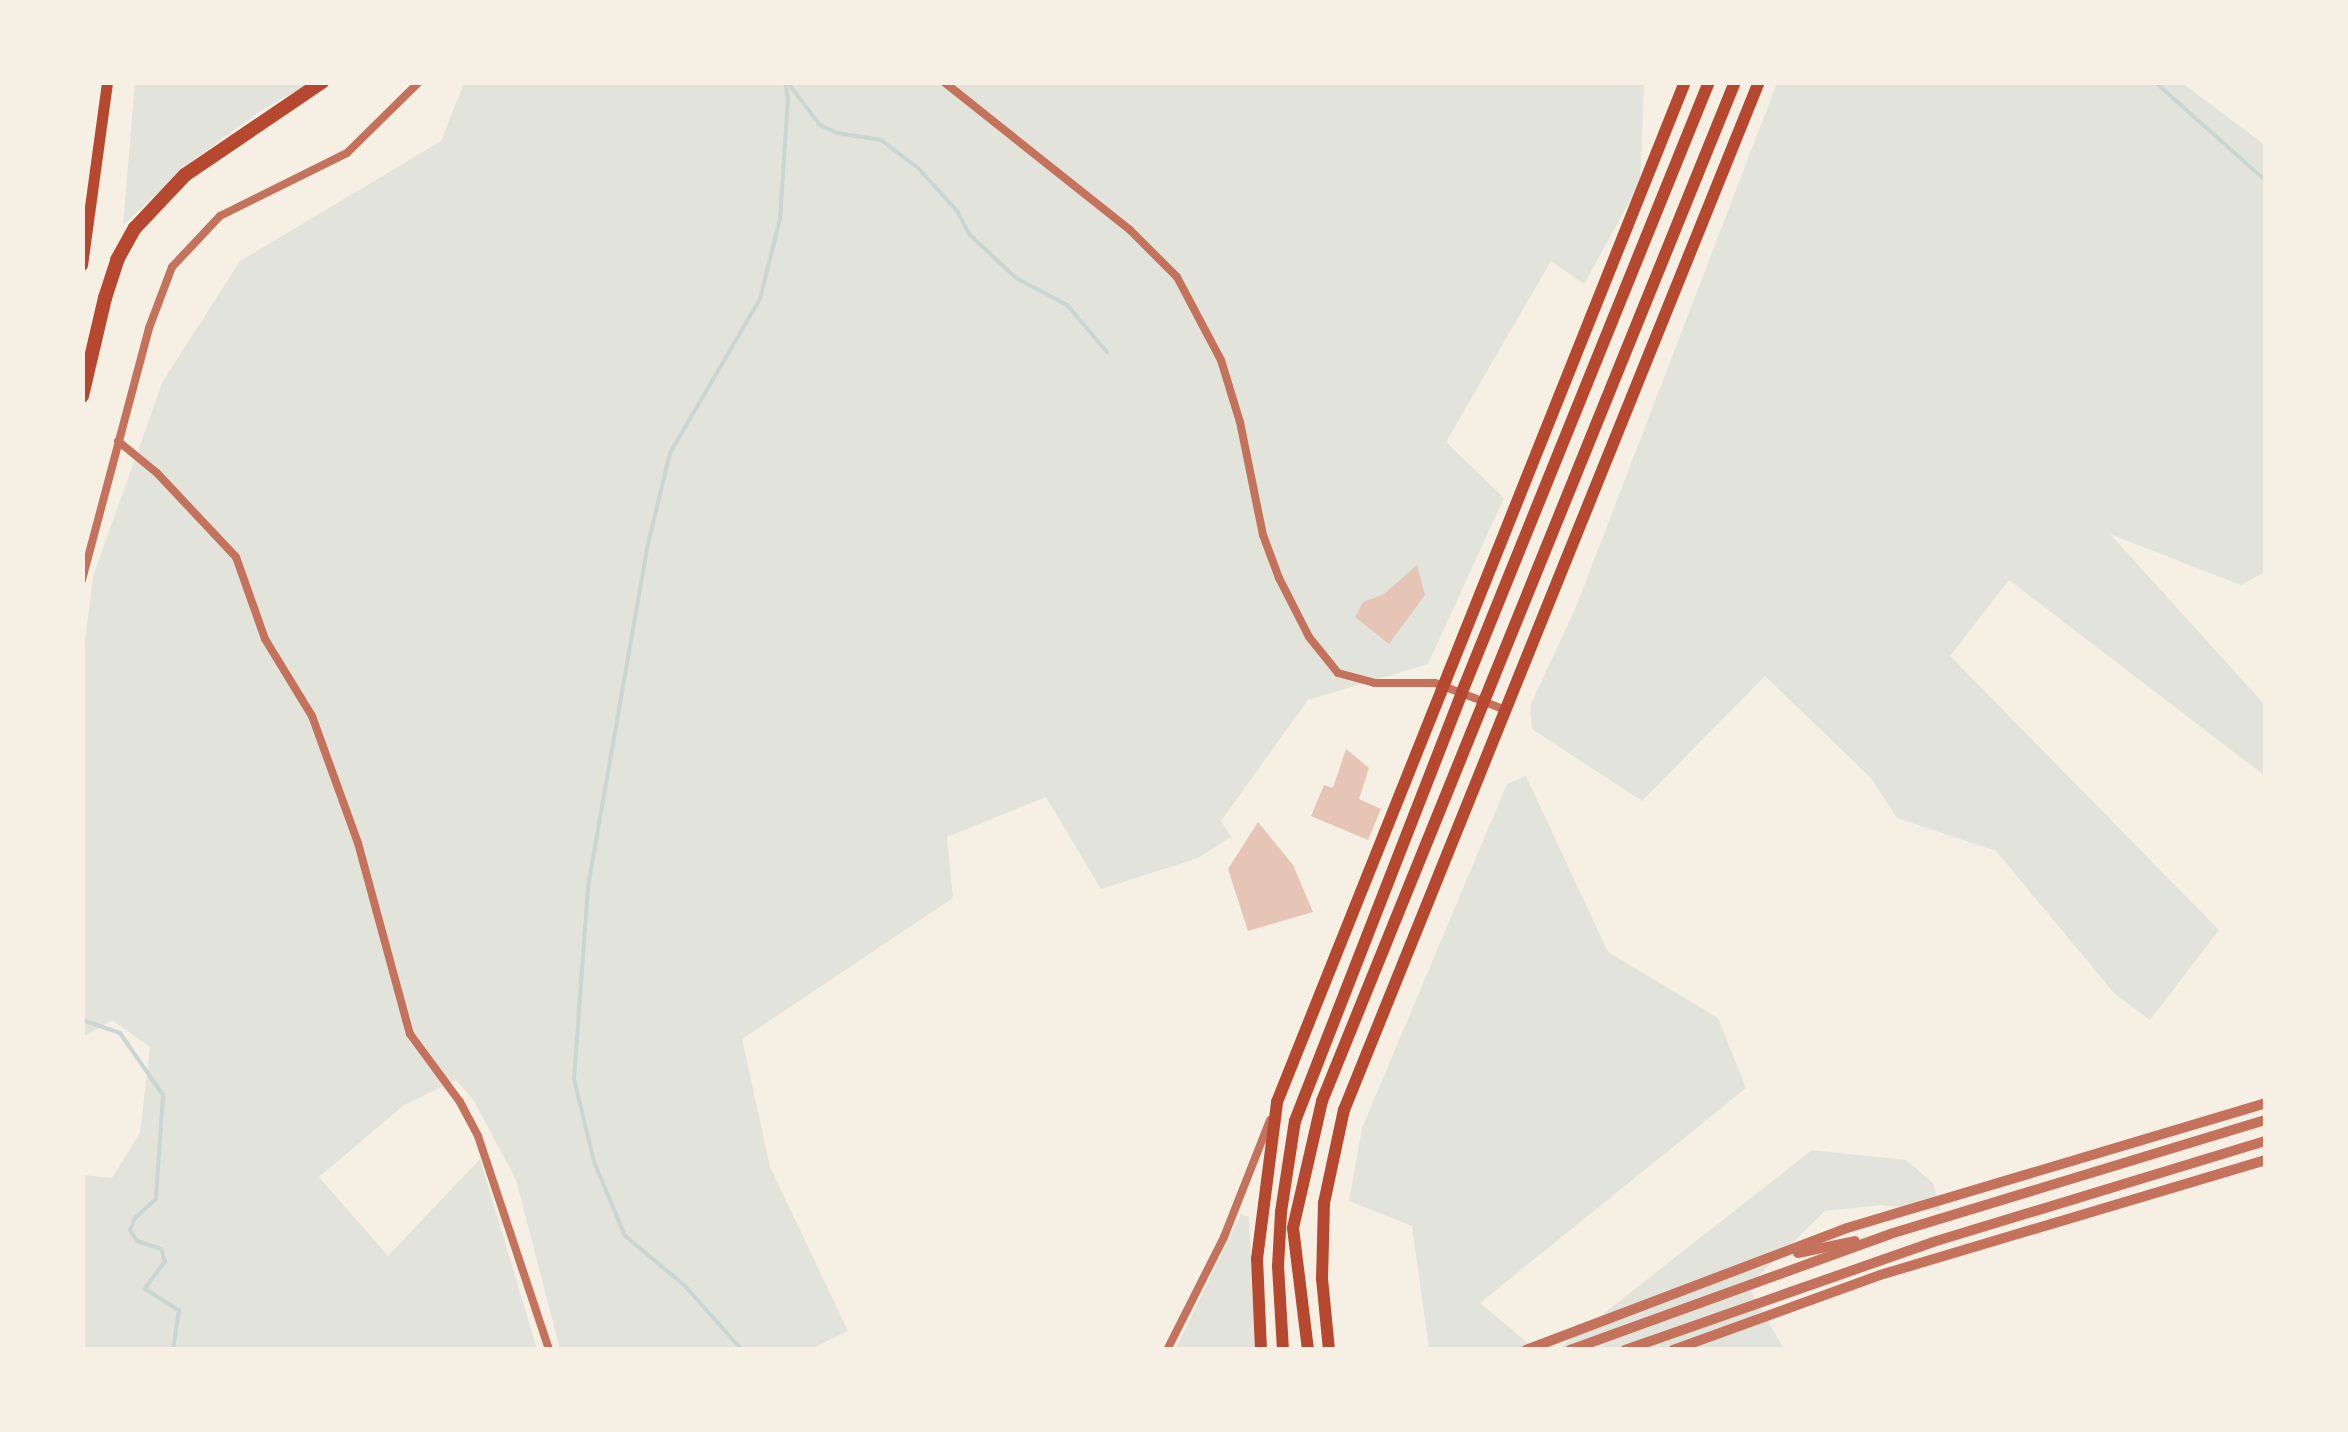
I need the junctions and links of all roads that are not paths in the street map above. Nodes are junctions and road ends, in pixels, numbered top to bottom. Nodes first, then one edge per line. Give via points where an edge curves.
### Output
1 (106, 82) edge
2 (322, 82) edge
3 (419, 82) edge
4 (944, 82) edge
5 (1685, 82) edge
6 (1710, 82) edge
7 (1735, 82) edge
8 (1759, 82) edge
9 (82, 265) edge
10 (82, 396) edge
11 (118, 441) junction
12 (82, 580) edge
13 (1443, 685) junction
14 (1462, 692) junction
15 (1486, 702) junction
16 (1504, 710) junction
17 (1278, 1102) junction
18 (2266, 1103) edge
19 (2266, 1120) edge
20 (2266, 1141) edge
21 (2266, 1160) edge
22 (1890, 1234) junction
23 (1767, 1259) junction
24 (1880, 1275) junction
25 (1783, 1293) junction
26 (549, 1350) edge
27 (1167, 1350) edge
28 (1261, 1350) edge
29 (1283, 1350) edge
30 (1308, 1350) edge
31 (1329, 1350) edge
32 (1526, 1350) edge
33 (1570, 1350) edge
34 (1625, 1350) edge
35 (1673, 1350) edge

1 - 9 main road
2 - 10 highway via 184,176 135,228 109,285
3 - 11 street via 347,153 220,216 184,252 164,282
4 - 13 street via 1145,242 1177,277 1222,360 1279,578 1338,674
5 - 13 main road
6 - 14 main road
7 - 15 main road
8 - 16 main road
11 - 12 street
11 - 26 street via 236,557 265,639 312,716 352,825 410,1034 478,1136
13 - 14 street
13 - 17 main road
14 - 15 street
14 - 29 main road via 1295,1121 1278,1266
15 - 16 street
15 - 30 main road via 1322,1101 1293,1228
16 - 31 main road via 1344,1110 1331,1160 1322,1278
17 - 27 street via 1224,1237
17 - 28 main road via 1258,1259
18 - 23 street via 1925,1203
19 - 22 street
20 - 25 street
21 - 24 street
22 - 23 street
22 - 33 street
23 - 32 street
24 - 25 street
24 - 35 street
25 - 34 street

